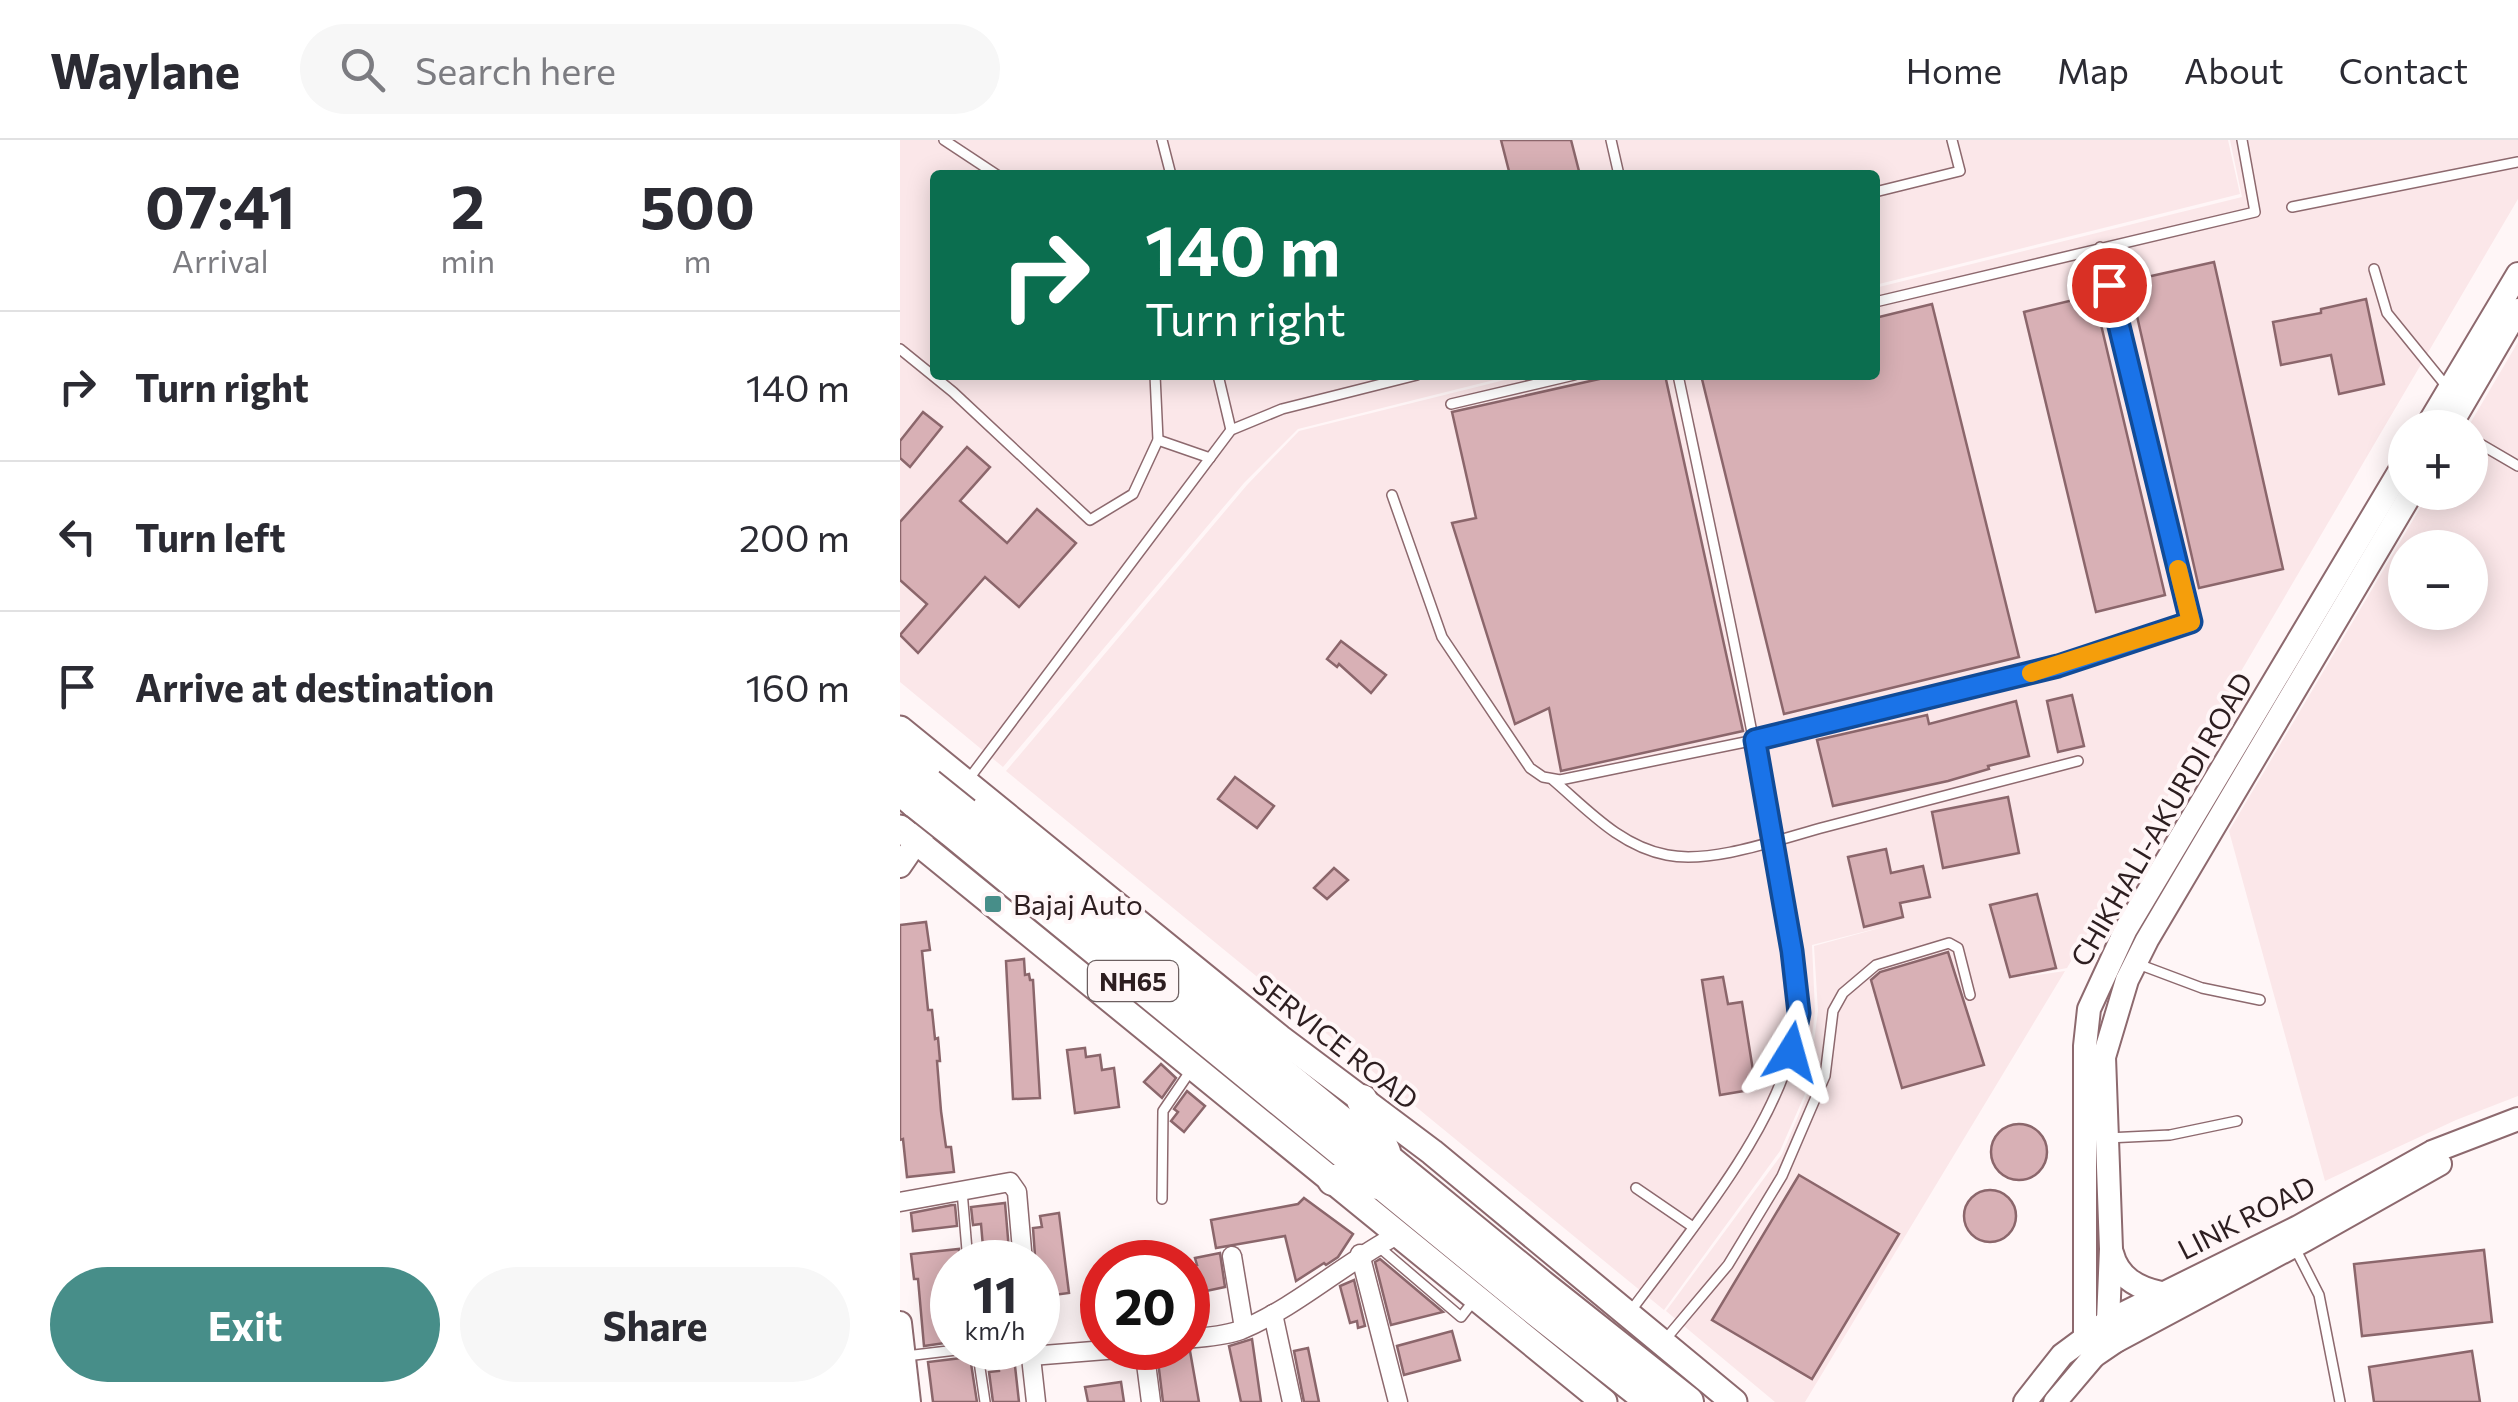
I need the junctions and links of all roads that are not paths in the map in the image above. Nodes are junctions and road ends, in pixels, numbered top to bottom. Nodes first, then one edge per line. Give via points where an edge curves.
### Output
1 (944, 140) edge
2 (1162, 140) edge
3 (1611, 140) edge
4 (1952, 140) edge
5 (2242, 140) edge
6 (2518, 162) edge
7 (989, 170) edge
8 (1169, 170) edge
9 (1618, 170) edge
10 (1880, 191) edge
11 (2292, 208) dead end
12 (2100, 247) junction
13 (2374, 269) dead end
14 (2518, 274) edge
15 (1880, 301) edge
16 (2518, 310) edge
17 (900, 349) edge
18 (930, 373) edge
19 (938, 380) edge
20 (1155, 380) edge
21 (1219, 380) edge
22 (1396, 380) edge
23 (1553, 380) edge
24 (1679, 380) edge
25 (2449, 389) junction
26 (1451, 404) dead end
27 (2437, 410) edge
28 (2461, 410) edge
29 (1231, 430) junction
30 (1158, 440) junction
31 (2488, 448) edge
32 (1210, 458) junction
33 (2518, 466) edge
34 (2388, 490) edge
35 (1392, 495) dead end
36 (2401, 510) edge
37 (900, 729) edge
38 (1755, 740) junction
39 (900, 760) edge
40 (2078, 761) dead end
41 (1552, 779) junction
42 (966, 782) junction
43 (912, 809) edge
44 (1773, 840) junction
45 (900, 866) edge
46 (2136, 963) junction
47 (1970, 995) dead end
48 (2260, 1000) dead end
49 (1194, 1066) junction
50 (1362, 1100) junction
51 (2518, 1119) edge
52 (2237, 1121) dead end
53 (2518, 1135) edge
54 (2107, 1138) junction
55 (1384, 1171) junction
56 (1334, 1180) junction
57 (1636, 1188) dead end
58 (962, 1191) junction
59 (1162, 1199) dead end
60 (900, 1202) edge
61 (1693, 1228) junction
62 (2299, 1238) junction
63 (966, 1240) edge
64 (1020, 1240) edge
65 (1379, 1244) junction
66 (2111, 1249) junction
67 (1232, 1256) dead end
68 (2161, 1293) junction
69 (1272, 1314) junction
70 (1628, 1315) junction
71 (900, 1323) edge
72 (1244, 1328) junction
73 (2112, 1331) junction
74 (1210, 1335) edge
75 (1662, 1343) junction
76 (2090, 1346) junction
77 (930, 1353) edge
78 (901, 1357) edge
79 (979, 1370) edge
80 (1033, 1370) edge
81 (1147, 1370) edge
82 (909, 1402) edge
83 (985, 1402) edge
84 (1036, 1402) edge
85 (1151, 1402) edge
86 (1292, 1402) edge
87 (1398, 1402) edge
88 (1604, 1402) edge
89 (1652, 1402) edge
90 (1688, 1402) edge
91 (1734, 1402) edge
92 (2026, 1402) edge
93 (2055, 1402) edge
94 (2340, 1402) edge

1 - 7 lane
2 - 8 lane
3 - 9 lane
4 - 10 lane via 1960,171
5 - 12 lane via 2255,212
6 - 11 lane
12 - 15 lane
12 - 38 lane via 2191,622 2058,666
13 - 25 lane via 2387,313
14 - 25 main road
16 - 28 main road
17 - 18 lane
19 - 30 lane via 1090,520 1133,494
20 - 30 lane
21 - 29 lane
22 - 29 lane via 1282,409
23 - 26 lane
24 - 38 lane
25 - 27 main road
29 - 32 lane
30 - 32 lane
31 - 33 lane
32 - 42 lane
34 - 76 main road, CHIKHALI-AKURDI ROAD via 2135,914 2089,1009
35 - 41 lane via 1442,637 1530,768
36 - 46 main road, CHIKHALI-AKURDI ROAD
37 - 42 main road, SERVICE ROAD
38 - 41 lane
38 - 44 lane
39 - 43 highway, NH65
40 - 44 lane
41 - 44 lane via 1624,840 1668,856
42 - 43 main road
42 - 50 main road, SERVICE ROAD
43 - 45 main road
43 - 49 main road
43 - 55 highway, NH65, bridge via 957,822
44 - 61 lane via 1799,1013 1791,1052 1767,1110
46 - 48 lane via 2202,988
46 - 54 main road, CHIKHALI-AKURDI ROAD via 2104,1057
47 - 75 lane via 1958,948 1949,943 1876,965 1843,993 1825,1076 1782,1176 1728,1265
49 - 56 main road
49 - 59 lane via 1163,1111
50 - 55 highway
50 - 70 main road, SERVICE ROAD
51 - 62 main road, LINK ROAD via 2432,1152
52 - 54 lane via 2170,1135
53 - 62 main road, LINK ROAD via 2440,1164
54 - 66 main road, CHIKHALI-AKURDI ROAD
55 - 56 highway
55 - 89 highway, NH65
55 - 90 highway, NH65
56 - 65 main road
57 - 61 lane
58 - 60 street
58 - 63 lane
58 - 64 street via 1010,1182
61 - 70 lane
62 - 68 main road, LINK ROAD
62 - 73 main road, LINK ROAD
62 - 94 lane via 2319,1295
65 - 69 street
65 - 87 street
65 - 88 main road via 1476,1297
66 - 68 main road via 2116,1269
66 - 73 main road, CHIKHALI-AKURDI ROAD
67 - 72 street
68 - 73 main road, LINK ROAD
69 - 72 street
69 - 86 street
70 - 75 main road, SERVICE ROAD
71 - 78 main road
72 - 74 street
73 - 76 main road, LINK ROAD
75 - 91 main road, SERVICE ROAD
76 - 92 main road, LINK ROAD via 2062,1355
76 - 93 main road, LINK ROAD
77 - 78 lane
78 - 82 main road
79 - 83 lane
80 - 84 street
81 - 85 street

